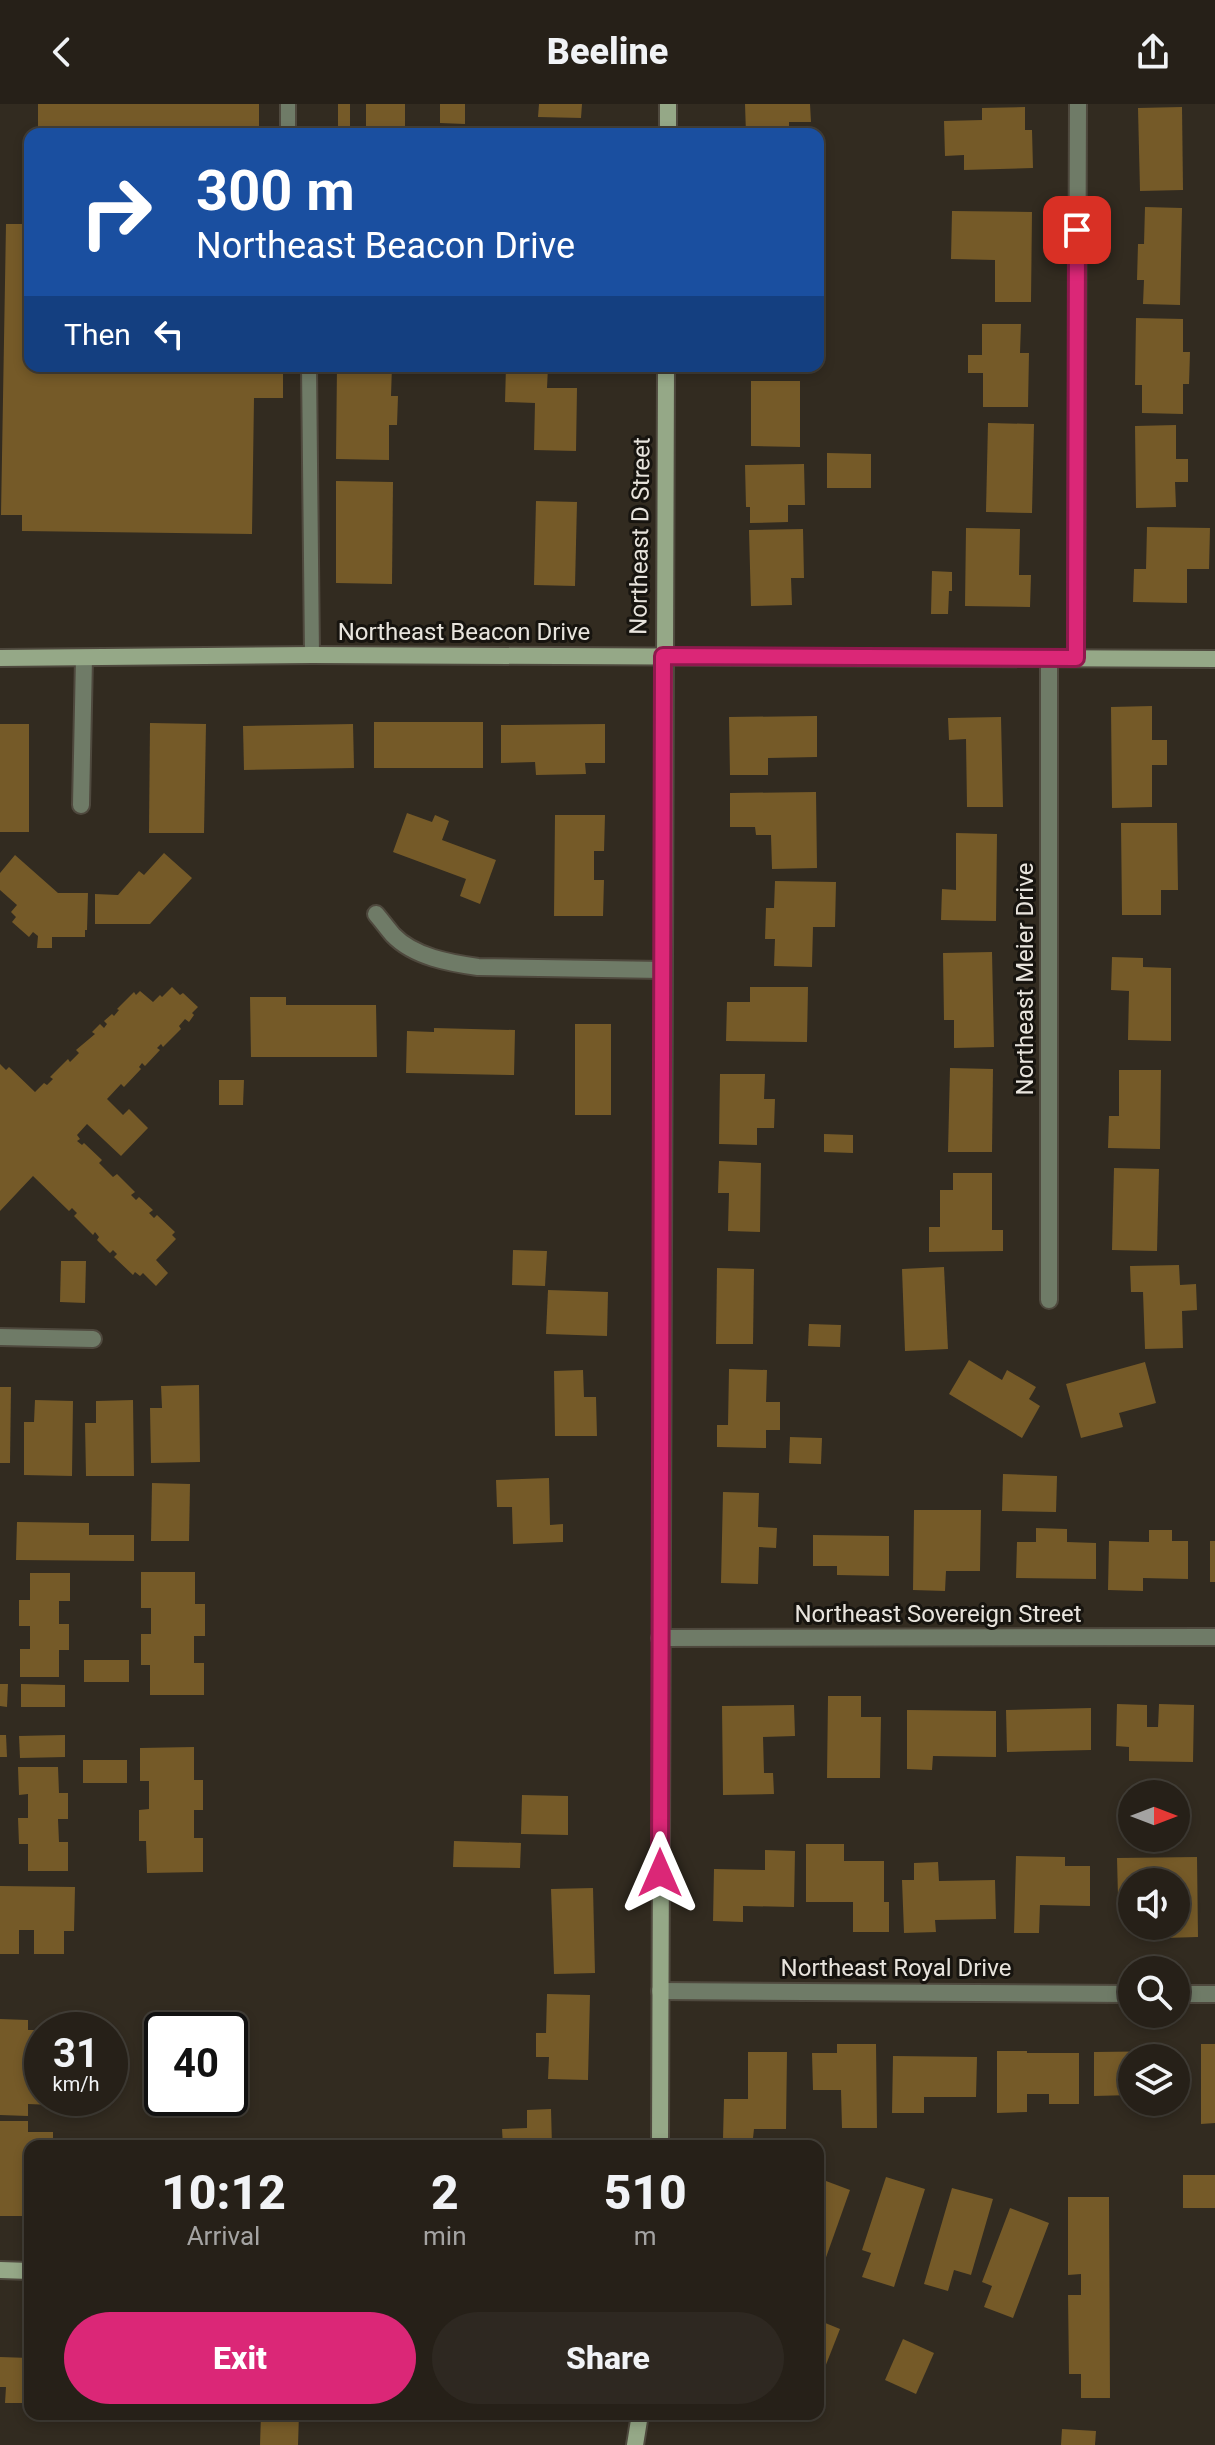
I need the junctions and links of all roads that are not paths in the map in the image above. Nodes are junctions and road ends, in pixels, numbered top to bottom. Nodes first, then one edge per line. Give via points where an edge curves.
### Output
1 (288, 104) edge
2 (668, 104) edge
3 (1078, 104) edge
4 (288, 128) edge
5 (668, 128) edge
6 (309, 372) edge
7 (666, 372) edge
8 (312, 655) junction
9 (663, 656) junction
10 (0, 658) edge
11 (84, 658) junction
12 (1049, 658) junction
13 (1076, 658) junction
14 (1215, 659) edge
15 (81, 805) dead end
16 (376, 914) dead end
17 (663, 970) junction
18 (1049, 1300) dead end
19 (0, 1337) edge
20 (93, 1339) dead end
21 (1215, 1637) edge
22 (660, 1638) junction
23 (660, 1991) junction
24 (1118, 1994) edge
25 (1190, 1994) edge
26 (1215, 1994) edge
27 (660, 2140) edge
28 (0, 2270) edge
29 (24, 2271) edge
30 (639, 2420) edge
31 (635, 2445) edge

1 - 4 lane
2 - 5 street
3 - 13 street
6 - 8 lane
7 - 9 street, Northeast D Street
8 - 9 street, Northeast Beacon Drive
8 - 11 street, Northeast Beacon Drive
9 - 12 street, Northeast Beacon Drive
9 - 17 street, Northeast D Street
10 - 11 street, Northeast Beacon Drive
11 - 15 street
12 - 13 street, Northeast Beacon Drive
12 - 18 street, Northeast Meier Drive
13 - 14 street, Northeast Beacon Drive
16 - 17 street via 395,937 451,963
17 - 22 street, Northeast D Street
19 - 20 street
21 - 22 street, Northeast Sovereign Street
22 - 23 street, Northeast D Street
23 - 24 street, Northeast Royal Drive
23 - 27 street, Northeast D Street
25 - 26 street
28 - 29 street
30 - 31 street

